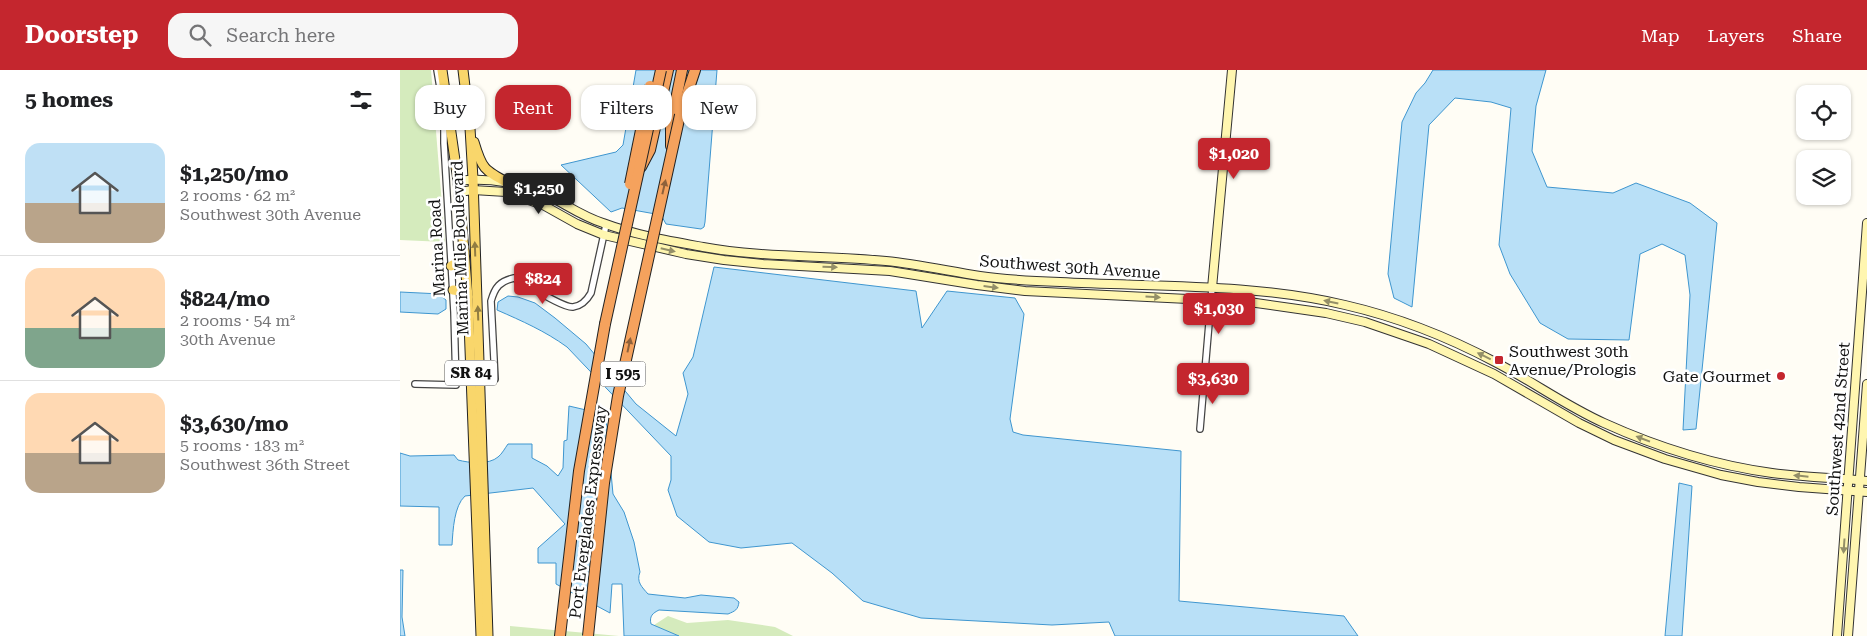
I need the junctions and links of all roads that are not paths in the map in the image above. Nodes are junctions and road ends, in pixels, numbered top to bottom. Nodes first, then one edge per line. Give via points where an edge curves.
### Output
1 (437, 70) edge
2 (442, 70) edge
3 (463, 70) edge
4 (654, 70) edge
5 (661, 70) edge
6 (668, 70) edge
7 (682, 70) edge
8 (691, 70) edge
9 (695, 70) edge
10 (1232, 70) edge
11 (465, 85) edge
12 (680, 115) junction
13 (470, 130) edge
14 (471, 130) edge
15 (671, 155) junction
16 (640, 168) junction
17 (473, 179) junction
18 (458, 180) junction
19 (508, 183) junction
20 (473, 190) junction
21 (459, 192) junction
22 (1867, 223) edge
23 (606, 224) junction
24 (604, 235) junction
25 (464, 251) junction
26 (451, 266) junction
27 (1060, 282) junction
28 (1212, 288) junction
29 (453, 290) junction
30 (1059, 292) junction
31 (468, 297) junction
32 (1211, 300) junction
33 (605, 324) junction
34 (495, 379) dead end
35 (415, 384) dead end
36 (1867, 384) edge
37 (1200, 429) dead end
38 (477, 450) junction
39 (1848, 480) junction
40 (1863, 480) edge
41 (1848, 491) junction
42 (1863, 492) edge
43 (480, 508) junction
44 (481, 636) edge
45 (488, 636) edge
46 (560, 636) edge
47 (588, 636) edge
48 (1837, 636) edge
49 (1848, 636) edge

1 - 26 street, Marina Road via 444,115
2 - 18 main road, SR 84
3 - 11 main road, Marina Mile Boulevard / SR 84
4 - 33 highway, bridge
5 - 16 highway, Port Everglades Expressway / I 595, bridge
6 - 16 highway via 650,150
7 - 15 highway, bridge via 671,124
8 - 12 highway, Port Everglades Expressway / I 595
9 - 12 highway
10 - 28 main road
12 - 15 highway, Port Everglades Expressway / I 595, bridge
13 - 17 main road, Marina Mile Boulevard / SR 84
14 - 19 main road via 482,166
47 -> 15 highway, Port Everglades Expressway / I 595, bridge via 604,483 618,396
16 - 33 highway, Port Everglades Expressway / I 595, bridge
17 - 18 main road, Southwest 30th Avenue
17 - 19 main road, Southwest 30th Avenue
17 - 20 main road, Marina Mile Boulevard / SR 84
18 - 21 main road, SR 84
19 - 23 main road, Southwest 30th Avenue via 539,192 581,215
20 - 21 main road, Southwest 30th Avenue
20 - 24 main road, Southwest 30th Avenue via 525,197
38 -> 20 main road, Marina Mile Boulevard / SR 84
21 - 25 main road, Marina Mile Boulevard / SR 84
22 - 39 main road, Southwest 42nd Street
23 - 24 street
23 - 27 main road, Southwest 30th Avenue via 718,250 889,261 985,277
24 -> 30 main road, Southwest 30th Avenue via 686,254 744,263 877,270 996,288
24 - 34 street via 586,302 572,307 560,303 514,278 504,280 494,289 491,301
25 - 26 main road via 460,260
25 - 31 main road, Marina Mile Boulevard / SR 84
26 - 29 street, Marina Road
27 - 28 main road, Southwest 30th Avenue
27 - 30 main road
28 - 32 street
39 -> 28 main road, Southwest 30th Avenue via 1743,468 1659,445 1605,424 1464,347 1383,316 1308,298
29 - 31 main road
29 - 35 street, Marina Road via 456,385
30 -> 32 main road, Southwest 30th Avenue
31 - 38 main road, Marina Mile Boulevard / SR 84
32 - 37 street
32 - 41 main road, Southwest 30th Avenue via 1287,306 1365,322 1447,351 1494,374 1579,424 1665,459 1758,482
33 - 46 highway, Port Everglades Expressway / I 595 via 579,471
36 - 40 main road, Southwest 42nd Street
38 - 43 main road, Marina Mile Boulevard / SR 84
39 - 40 main road, Southwest 30th Avenue
39 - 41 main road, Southwest 42nd Street
40 - 42 main road, Southwest 42nd Street
41 - 42 main road, Southwest 30th Avenue
41 -> 48 main road, Southwest 42nd Street
42 - 49 main road, Southwest 42nd Street
43 - 44 main road, Marina Mile Boulevard / SR 84
43 - 45 main road, Marina Mile Boulevard / SR 84

